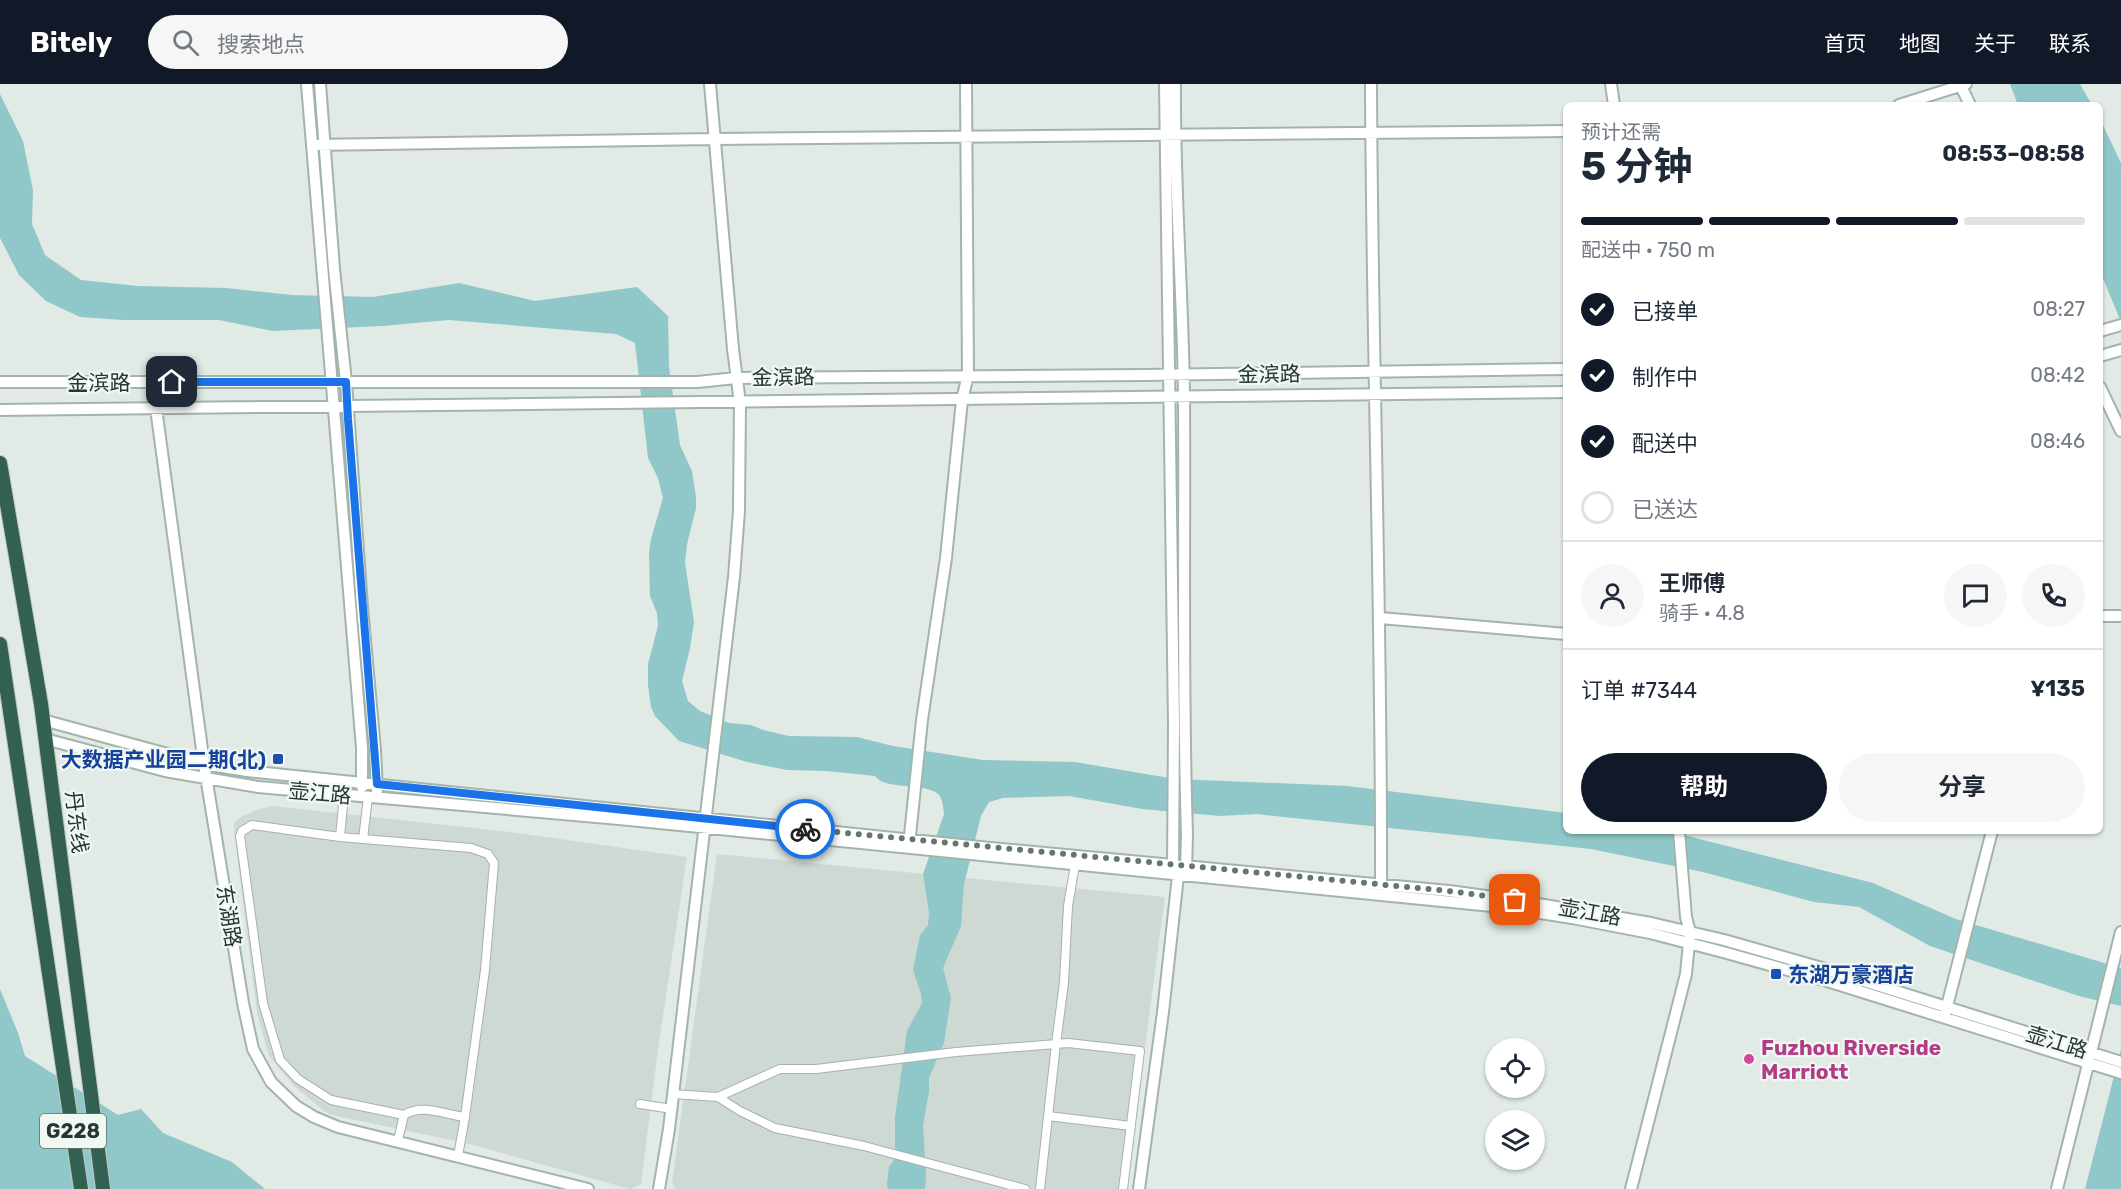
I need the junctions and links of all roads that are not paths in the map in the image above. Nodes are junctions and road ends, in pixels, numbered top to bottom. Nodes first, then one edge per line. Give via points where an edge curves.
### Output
1 (307, 84) edge
2 (320, 84) edge
3 (710, 84) edge
4 (966, 84) edge
5 (1165, 84) edge
6 (1175, 84) edge
7 (1371, 84) edge
8 (1611, 84) edge
9 (1962, 85) edge
10 (1614, 102) edge
11 (1908, 102) edge
12 (1969, 102) edge
13 (1563, 132) edge
14 (1371, 134) junction
15 (1170, 135) junction
16 (967, 137) junction
17 (714, 139) junction
18 (319, 144) junction
19 (328, 270) junction
20 (2121, 325) edge
21 (2104, 330) edge
22 (2119, 351) edge
23 (2103, 355) edge
24 (1563, 369) edge
25 (1373, 372) junction
26 (969, 375) junction
27 (1169, 375) junction
28 (1184, 375) junction
29 (736, 378) junction
30 (0, 382) edge
31 (332, 382) junction
32 (346, 382) junction
33 (1563, 392) edge
34 (2103, 393) edge
35 (1374, 394) junction
36 (1184, 397) junction
37 (1170, 398) junction
38 (962, 400) junction
39 (740, 403) junction
40 (333, 406) junction
41 (347, 406) junction
42 (156, 408) junction
43 (0, 410) edge
44 (2121, 431) edge
45 (0, 463) edge
46 (3, 493) edge
47 (2103, 616) edge
48 (2121, 616) edge
49 (1380, 618) junction
50 (1563, 634) edge
51 (0, 644) edge
52 (43, 720) junction
53 (45, 739) junction
54 (1179, 756) junction
55 (204, 764) junction
56 (207, 780) junction
57 (362, 783) junction
58 (377, 784) junction
59 (344, 795) junction
60 (369, 797) junction
61 (704, 824) junction
62 (1679, 834) edge
63 (1991, 834) edge
64 (340, 837) junction
65 (363, 839) junction
66 (909, 844) junction
67 (979, 851) junction
68 (1075, 865) junction
69 (1179, 872) junction
70 (1381, 890) junction
71 (2121, 932) edge
72 (1690, 938) junction
73 (1946, 1013) junction
74 (1056, 1044) junction
75 (2091, 1058) junction
76 (2121, 1062) edge
77 (2108, 1063) junction
78 (2121, 1073) edge
79 (673, 1094) junction
80 (718, 1097) junction
81 (640, 1104) dead end
82 (672, 1108) junction
83 (404, 1115) junction
84 (1048, 1116) junction
85 (465, 1117) junction
86 (1131, 1126) junction
87 (398, 1140) junction
88 (458, 1156) junction
89 (81, 1189) edge
90 (103, 1189) edge
91 (588, 1189) edge
92 (659, 1189) edge
93 (1025, 1189) edge
94 (1040, 1189) edge
95 (1123, 1189) edge
96 (1139, 1189) edge
97 (1631, 1189) edge
98 (2057, 1189) edge

1 - 18 main road
2 - 18 main road
3 - 17 main road
4 - 16 main road
5 - 15 main road
6 - 15 main road
7 - 14 main road
8 - 10 main road
9 - 11 main road
9 - 12 main road
13 - 14 main road
14 - 15 main road
14 - 25 main road
15 - 16 main road
15 - 27 main road
15 - 28 main road
16 - 17 main road
16 - 26 main road
17 - 18 main road
17 - 29 main road
18 - 19 main road
19 - 31 main road
19 - 32 main road
20 - 21 main road
22 - 23 main road
24 - 25 main road, 金滨路
25 - 28 main road, 金滨路
25 - 35 main road
26 - 27 main road, 金滨路
26 - 29 main road, 金滨路
26 - 38 main road
27 - 28 main road, 金滨路
27 - 37 main road
28 - 36 main road
29 - 32 main road, 金滨路 via 697,382
29 - 39 main road
30 - 31 main road, 金滨路
31 - 32 main road, 金滨路
31 - 40 main road
32 - 41 main road
33 - 35 main road, 金滨路
34 - 44 main road
35 - 36 main road, 金滨路
35 - 49 main road
36 - 37 main road, 金滨路
36 - 54 main road
37 - 38 main road, 金滨路
37 - 54 main road
38 - 39 main road, 金滨路
38 - 66 main road
39 - 41 main road, 金滨路
39 - 61 main road via 734,577
40 - 41 main road, 金滨路
40 - 42 main road, 金滨路
40 - 57 main road
41 - 58 main road
42 - 43 main road, 金滨路
42 - 55 main road, 东湖路
45 - 46 highway, 丹东线 / G228
46 - 52 highway, 丹东线 / G228
47 - 48 main road
49 - 50 main road
49 - 70 main road
51 - 89 highway, G228
52 - 53 highway, 丹东线 / G228
52 - 55 main road, 壶江路
53 - 56 main road, 壶江路
53 - 90 highway, 丹东线 / G228
54 - 69 main road via 1173,833
54 - 69 main road via 1187,834
55 - 56 main road, 东湖路
55 - 57 main road, 壶江路
56 - 59 main road, 壶江路
56 - 87 main road, 东湖路 via 243,1003 257,1057 271,1082 314,1117 338,1127
57 - 58 main road, 壶江路
57 - 60 main road
58 - 60 main road
58 - 61 main road, 壶江路
59 - 60 main road, 壶江路
59 - 64 street
60 - 61 main road, 壶江路
60 - 65 street
61 - 66 main road, 壶江路
61 - 79 main road
62 - 72 main road
63 - 73 main road
64 - 65 street
64 - 83 street via 252,825 242,831 263,1003 280,1060 298,1079 331,1100
65 - 85 street via 471,848 493,858 485,970
66 - 67 main road, 壶江路
67 - 68 main road, 壶江路
67 - 69 main road, 壶江路
68 - 69 main road, 壶江路
68 - 74 street
69 - 70 main road, 壶江路
69 - 96 main road
70 - 72 main road, 壶江路
71 - 75 main road
72 - 73 main road, 壶江路
72 - 97 main road via 1686,974
73 - 75 main road, 壶江路
74 - 80 street via 780,1070
74 - 84 street
74 - 86 street via 1140,1051
75 - 77 main road, 壶江路
75 - 98 main road
76 - 77 main road, 壶江路
77 - 78 main road, 壶江路
79 - 80 street
79 - 82 main road
80 - 93 street via 775,1128 864,1146
81 - 82 street
82 - 92 main road
83 - 85 street via 422,1108
83 - 87 street
84 - 86 street
84 - 94 street
85 - 88 street
86 - 95 street
87 - 88 main road, 东湖路
88 - 91 main road, 东湖路

